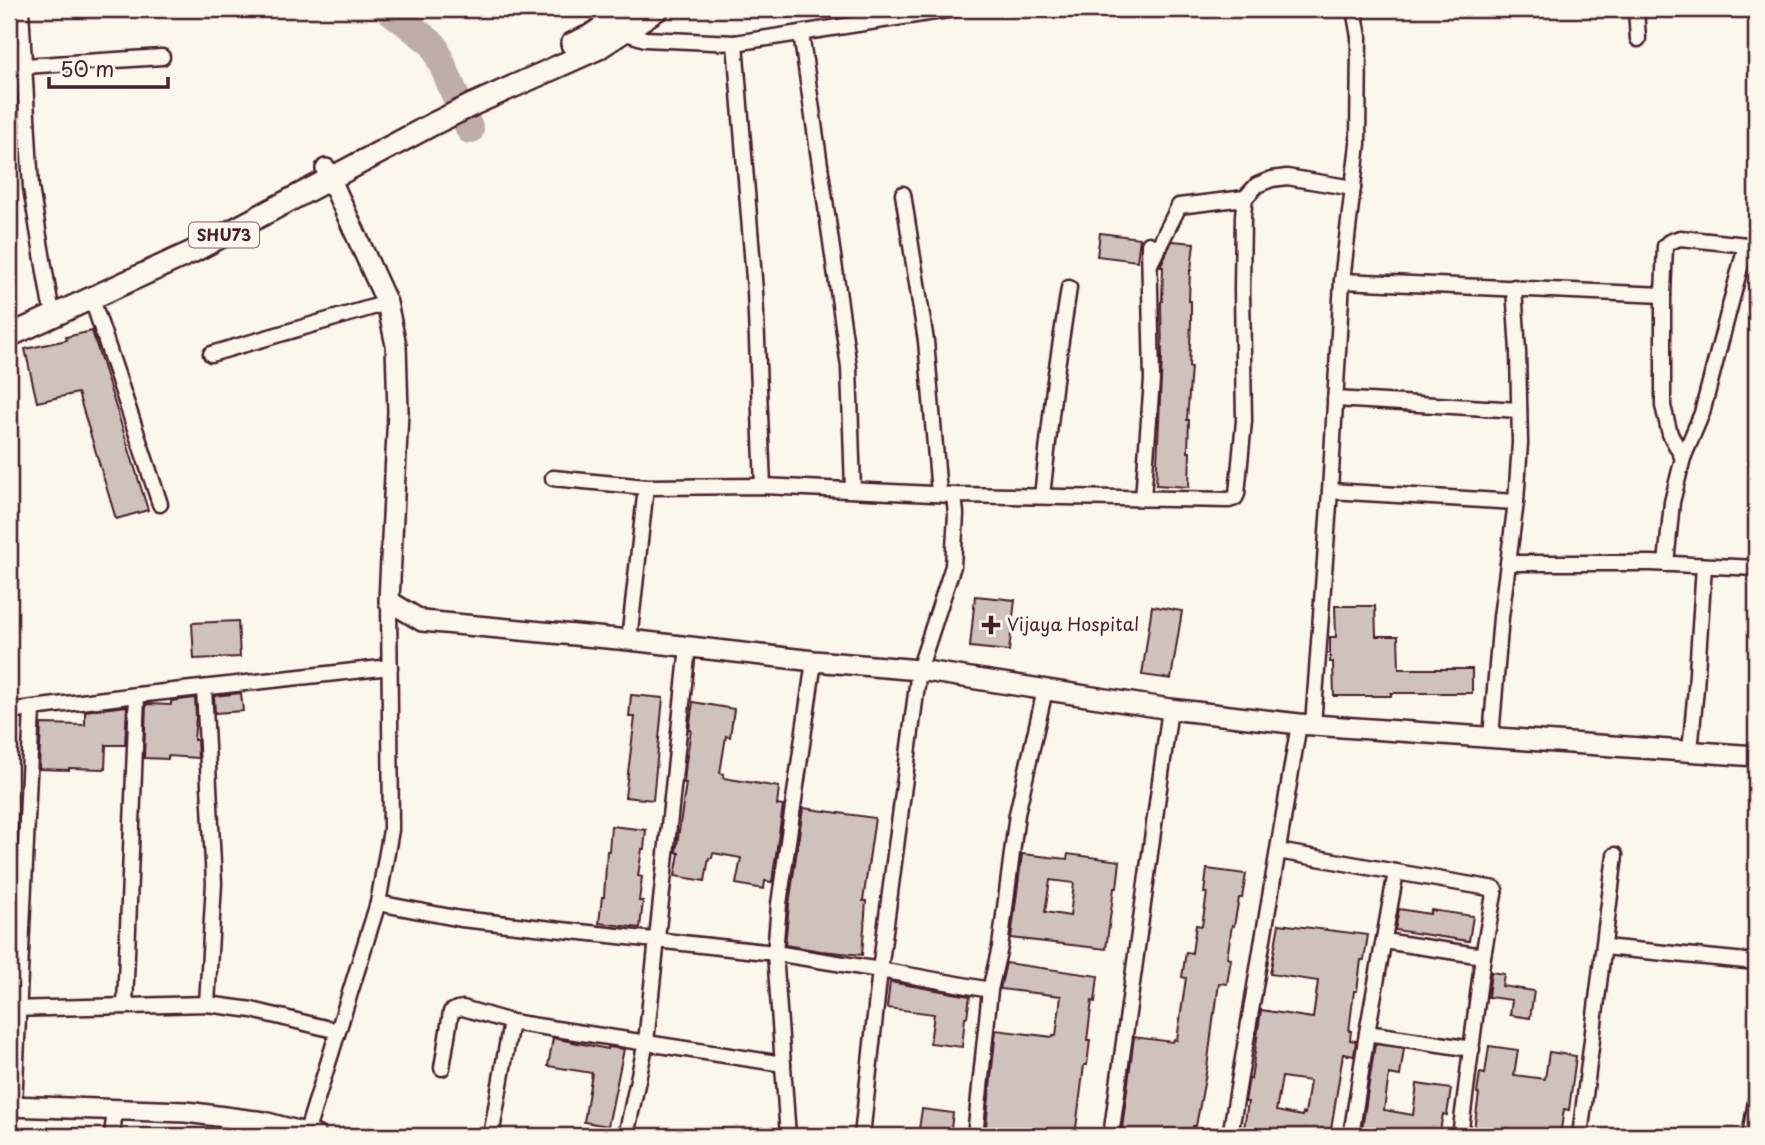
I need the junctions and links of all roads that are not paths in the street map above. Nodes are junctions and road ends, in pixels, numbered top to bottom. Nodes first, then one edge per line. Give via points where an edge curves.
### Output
1 (21, 9) edge
2 (658, 9) edge
3 (954, 9) edge
4 (1354, 9) edge
5 (1636, 9) edge
6 (618, 17) edge
7 (801, 33) junction
8 (1638, 39) dead end
9 (736, 43) junction
10 (162, 57) dead end
11 (16, 66) edge
12 (328, 174) junction
13 (1353, 188) junction
14 (903, 194) dead end
15 (1245, 198) junction
16 (1149, 244) dead end
17 (1751, 246) edge
18 (1150, 263) junction
19 (1342, 281) junction
20 (1514, 287) junction
21 (1069, 288) dead end
22 (1663, 295) junction
23 (92, 299) junction
24 (50, 302) junction
25 (387, 303) junction
26 (9, 321) edge
27 (9, 336) edge
28 (211, 354) dead end
29 (1335, 399) junction
30 (1519, 410) junction
31 (1684, 458) junction
32 (553, 478) dead end
33 (764, 486) junction
34 (646, 487) junction
35 (853, 490) junction
36 (1330, 491) junction
37 (946, 494) junction
38 (1042, 496) junction
39 (1143, 498) junction
40 (1516, 502) junction
41 (160, 504) dead end
42 (1508, 563) junction
43 (1666, 564) junction
44 (1704, 566) junction
45 (1756, 568) edge
46 (390, 601) junction
47 (629, 640) junction
48 (688, 647) junction
49 (814, 661) junction
50 (390, 667) junction
51 (919, 670) junction
52 (204, 688) junction
53 (1045, 690) junction
54 (137, 695) junction
55 (32, 709) junction
56 (1170, 709) junction
57 (9, 712) edge
58 (1306, 724) junction
59 (1491, 737) junction
60 (1690, 751) junction
61 (1756, 756) edge
62 (1278, 851) junction
63 (1615, 855) dead end
64 (1396, 872) junction
65 (378, 903) junction
66 (656, 941) junction
67 (1384, 941) junction
68 (1604, 947) junction
69 (775, 953) junction
70 (1483, 957) junction
71 (1756, 962) edge
72 (880, 970) junction
73 (990, 990) junction
74 (207, 1004) junction
75 (125, 1006) junction
76 (14, 1008) edge
77 (511, 1022) junction
78 (338, 1031) junction
79 (1367, 1033) junction
80 (646, 1042) junction
81 (1472, 1049) junction
82 (783, 1064) junction
83 (442, 1068) dead end
84 (1756, 1101) edge
85 (12, 1106) edge
86 (115, 1109) junction
87 (239, 1128) edge
88 (311, 1135) edge
89 (112, 1136) edge
90 (491, 1136) edge
91 (626, 1136) edge
92 (788, 1136) edge
93 (862, 1136) edge
94 (975, 1136) edge
95 (1111, 1136) edge
96 (1230, 1136) edge
97 (1351, 1136) edge
98 (1460, 1136) edge
99 (1580, 1136) edge
100 (1750, 1136) edge

1 - 11 street
2 - 6 main road, SHU73
3 - 7 street
4 - 13 street via 1359,37
5 - 8 street
6 - 9 street via 645,39
6 - 12 main road, SHU73 via 597,49 471,98
7 - 9 street
7 - 35 street via 849,367
9 - 33 street
10 - 11 street
11 - 24 street
12 - 23 main road, SHU73 via 192,252
12 - 24 main road, SHU73
12 - 25 street
13 - 15 street via 1287,177 1257,186
13 - 19 street
14 - 37 street
15 - 18 street via 1179,206
15 - 39 street via 1244,421 1237,494 1229,500
16 - 18 street
17 - 22 street via 1680,238 1669,242 1665,246
17 - 31 street via 1702,413
18 - 39 street via 1152,380
19 - 20 street
19 - 29 street
20 - 22 street
20 - 30 street
21 - 38 street
22 - 31 street via 1663,406 1670,434
23 - 27 main road, SHU73
23 - 41 street
24 - 26 main road, SHU73
25 - 28 street
25 - 46 street via 396,345 398,412
29 - 30 street
29 - 36 street
30 - 40 street
31 - 43 street via 1672,502
32 - 34 street
33 - 34 street
33 - 35 street
34 - 47 street
35 - 37 street
36 - 40 street
36 - 58 street
37 - 38 street
37 - 51 street via 956,514 953,566
38 - 39 street
40 - 42 street
42 - 43 street
42 - 59 street
43 - 44 street
44 - 45 street
44 - 60 street
46 - 47 street via 422,621
46 - 50 street
47 - 48 street
48 - 49 street
48 - 66 street
49 - 51 street
49 - 69 street
50 - 52 street
50 - 65 street via 391,830
51 - 53 street
51 - 72 street
52 - 54 street
52 - 74 street via 214,883
53 - 56 street
53 - 73 street via 1017,814
54 - 55 street
54 - 75 street
55 - 57 street
55 - 76 street
56 - 58 street
56 - 95 street
58 - 59 street
58 - 62 street
59 - 60 street
60 - 61 street
62 - 64 street
62 - 96 street
63 - 68 street
64 - 67 street
64 - 70 street via 1495,889
65 - 66 street via 461,919
65 - 78 street
66 - 69 street
66 - 80 street
67 - 70 street
67 - 79 street
68 - 71 street
68 - 99 street
69 - 72 street
69 - 82 street
70 - 81 street
72 - 73 street
72 - 93 street
73 - 94 street
74 - 75 street
74 - 78 street
75 - 76 street
76 - 85 street
77 - 80 street
77 - 83 street via 463,1009 451,1012
77 - 90 street
78 - 88 street
79 - 81 street
79 - 97 street
80 - 82 street
80 - 91 street
81 - 98 street
82 - 92 street
84 - 100 street
85 - 86 street
86 - 87 street via 186,1112
86 - 89 street
87 - 88 street via 264,1122

